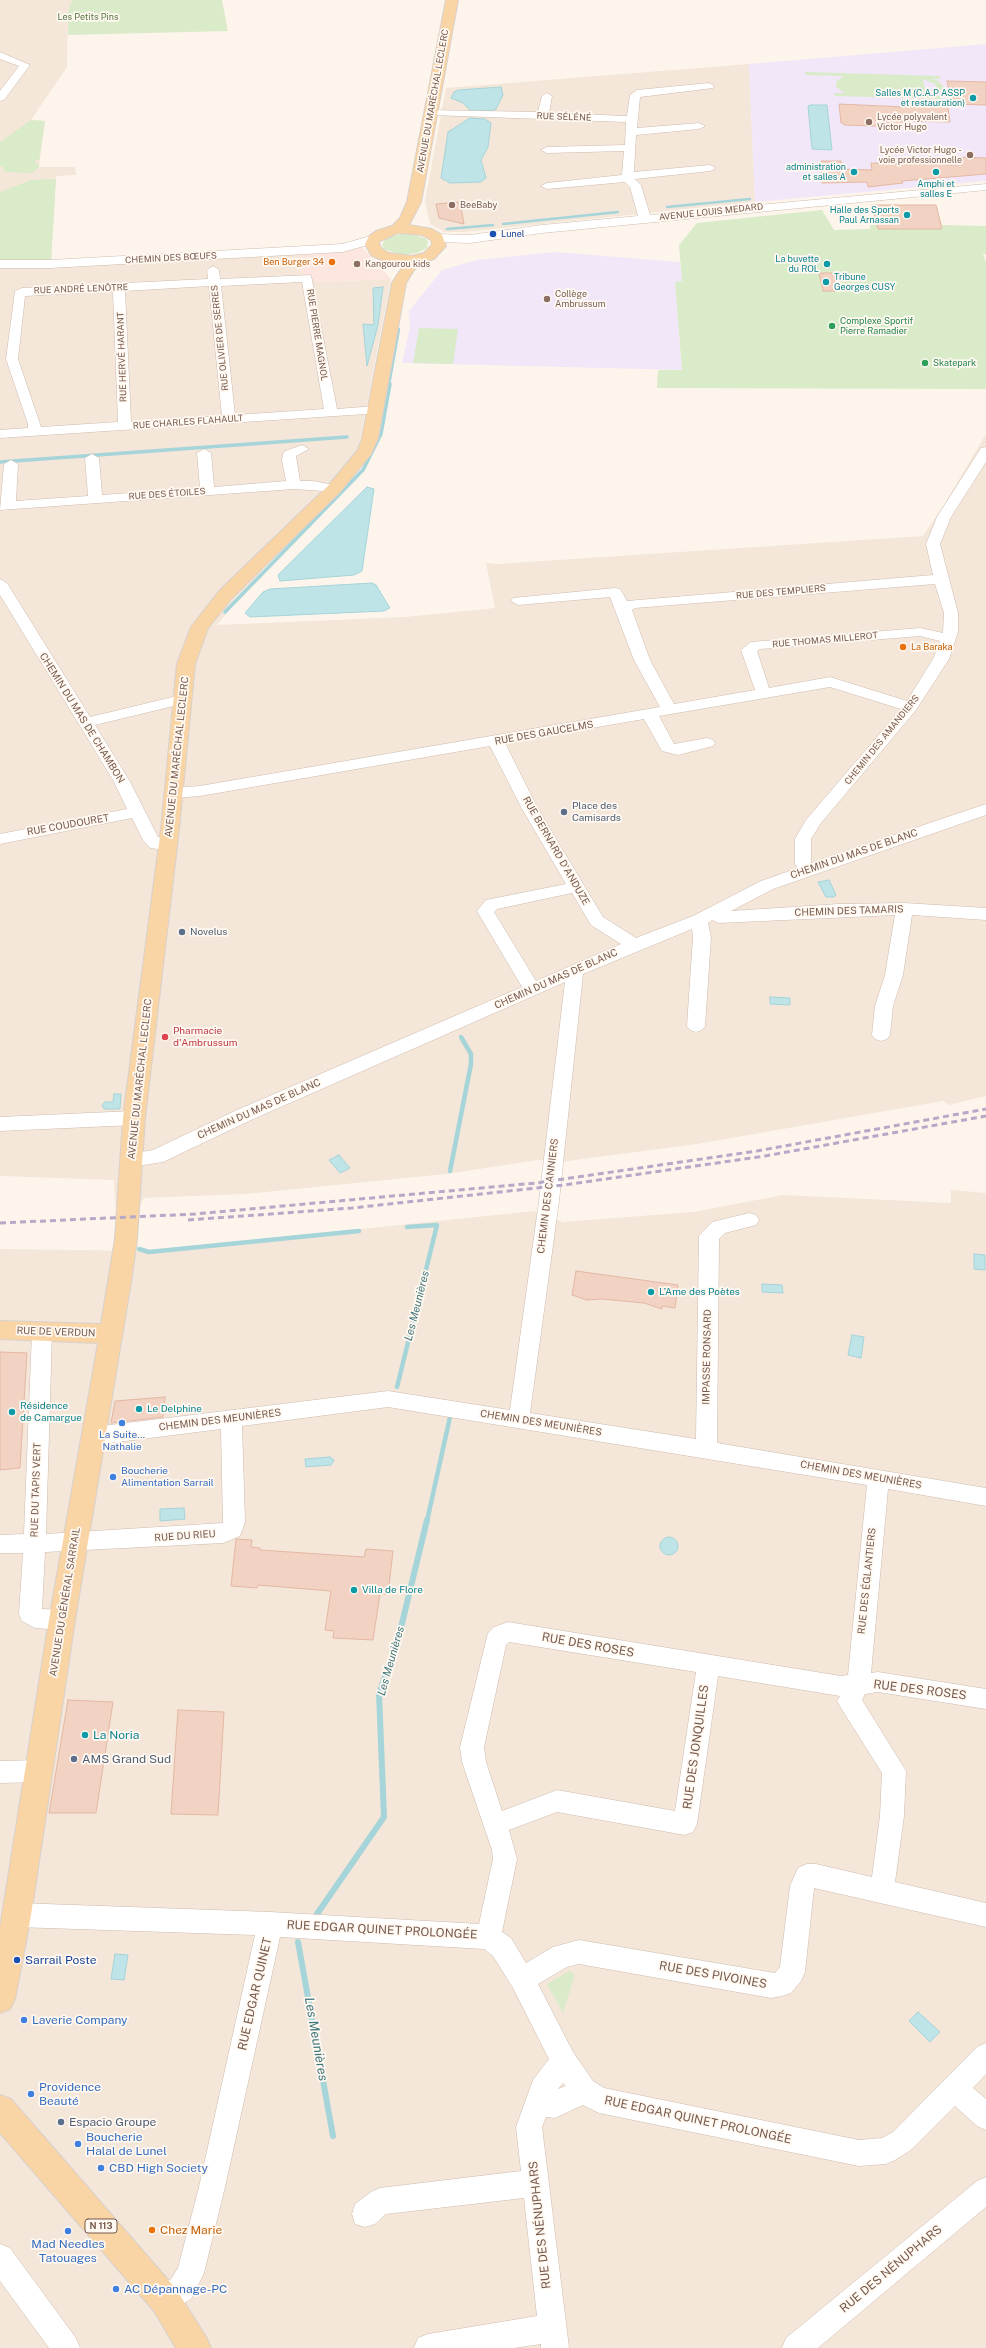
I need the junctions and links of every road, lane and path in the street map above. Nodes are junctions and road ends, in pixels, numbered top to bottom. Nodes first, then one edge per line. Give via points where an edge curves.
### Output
1 (452, 0) edge
2 (0, 55) edge
3 (709, 86) dead end
4 (547, 96) dead end
5 (0, 98) edge
6 (431, 112) junction
7 (543, 116) junction
8 (632, 119) junction
9 (699, 126) dead end
10 (632, 132) junction
11 (629, 148) junction
12 (548, 150) dead end
13 (710, 168) dead end
14 (629, 179) junction
15 (547, 186) dead end
16 (986, 187) edge
17 (986, 190) edge
18 (414, 202) junction
19 (644, 214) junction
20 (397, 229) junction
21 (434, 239) junction
22 (379, 250) junction
23 (213, 256) junction
24 (418, 259) junction
25 (0, 264) edge
26 (214, 283) junction
27 (399, 283) junction
28 (119, 288) junction
29 (376, 410) junction
30 (331, 413) junction
31 (229, 420) junction
32 (125, 426) junction
33 (34, 432) junction
34 (0, 434) edge
35 (302, 449) dead end
36 (986, 451) edge
37 (204, 453) dead end
38 (92, 458) dead end
39 (11, 464) dead end
40 (294, 485) junction
41 (334, 489) junction
42 (207, 491) junction
43 (95, 499) junction
44 (5, 506) edge
45 (941, 580) junction
46 (0, 583) edge
47 (518, 601) dead end
48 (624, 609) junction
49 (948, 638) junction
50 (764, 695) junction
51 (181, 700) junction
52 (911, 707) junction
53 (670, 711) junction
54 (650, 714) junction
55 (85, 723) junction
56 (496, 741) junction
57 (708, 743) dead end
58 (174, 793) junction
59 (986, 809) edge
60 (136, 812) junction
61 (0, 839) edge
62 (168, 845) junction
63 (807, 869) junction
64 (577, 887) junction
65 (904, 909) junction
66 (986, 914) edge
67 (707, 916) junction
68 (636, 945) junction
69 (575, 971) junction
70 (532, 990) junction
71 (696, 1026) dead end
72 (880, 1035) dead end
73 (134, 1118) junction
74 (0, 1124) edge
75 (131, 1160) junction
76 (128, 1204) joint
77 (749, 1220) dead end
78 (0, 1330) edge
79 (42, 1332) junction
80 (112, 1334) junction
81 (231, 1419) junction
82 (519, 1420) junction
83 (94, 1436) junction
84 (706, 1449) junction
85 (878, 1477) junction
86 (986, 1497) edge
87 (35, 1542) junction
88 (75, 1542) junction
89 (0, 1544) edge
90 (62, 1620) junction
91 (708, 1666) junction
92 (858, 1685) junction
93 (986, 1699) edge
94 (39, 1771) junction
95 (0, 1772) edge
96 (494, 1824) junction
97 (882, 1891) junction
98 (18, 1915) junction
99 (986, 1915) edge
100 (270, 1924) junction
101 (489, 1937) junction
102 (522, 1979) junction
103 (0, 1999) edge
104 (986, 2056) edge
105 (564, 2061) junction
106 (954, 2088) junction
107 (584, 2090) junction
108 (537, 2103) junction
109 (0, 2110) edge
110 (986, 2117) edge
111 (535, 2183) junction
112 (986, 2190) edge
113 (365, 2214) dead end
114 (0, 2258) edge
115 (165, 2300) junction
116 (553, 2338) edge
117 (66, 2348) edge
118 (195, 2348) edge
119 (428, 2348) edge
120 (796, 2348) edge

1 - 6 main road, AVENUE DU MARÉCHAL LECLERC
2 - 5 street via 25,65
3 - 8 street via 640,92 636,95
4 - 7 street
6 - 7 street, RUE SÉLÉNÉ
6 - 18 main road, AVENUE DU MARÉCHAL LECLERC
7 - 8 street, RUE SÉLÉNÉ
8 - 10 street
9 - 10 street
10 - 11 street
11 - 12 street
11 - 14 street
13 - 14 street
14 - 15 street
14 - 19 street via 627,185 636,207
16 - 19 street, AVENUE LOUIS MEDARD
17 - 21 street, AVENUE LOUIS MEDARD via 531,234
18 - 20 main road, AVENUE DU MARÉCHAL LECLERC via 406,220
18 - 21 main road, AVENUE DU MARÉCHAL LECLERC via 420,221
19 - 21 street, AVENUE LOUIS MEDARD via 470,239
20 - 21 main road via 416,229
20 - 22 main road via 381,234
21 - 24 main road via 429,256
22 - 23 street, CHEMIN DES BŒUFS via 343,248
22 - 24 main road via 400,260
22 - 27 main road, AVENUE DU MARÉCHAL LECLERC via 394,266
23 - 25 street, CHEMIN DES BŒUFS
23 - 26 street, RUE OLIVIER DE SERRES
24 - 27 main road, AVENUE DU MARÉCHAL LECLERC via 409,267
26 - 28 street, RUE ANDRÉ LENÔTRE
26 - 30 street, RUE PIERRE MAGNOL via 308,279
26 - 31 street, RUE OLIVIER DE SERRES
27 - 29 main road, AVENUE DU MARÉCHAL LECLERC
28 - 32 street, RUE HERVÉ HARANT
28 - 33 street, RUE ANDRÉ LENÔTRE via 19,294 12,359 35,424
29 - 30 street, RUE CHARLES FLAHAULT
29 - 41 main road, AVENUE DU MARÉCHAL LECLERC via 370,438 364,451
30 - 31 street, RUE CHARLES FLAHAULT
31 - 32 street, RUE CHARLES FLAHAULT
32 - 33 street, RUE CHARLES FLAHAULT
33 - 34 street, RUE CHARLES FLAHAULT
35 - 40 street via 290,454
36 - 45 street, CHEMIN DES AMANDIERS via 937,531 933,544
37 - 42 street
38 - 43 street
39 - 44 street
40 - 41 street, RUE DES ÉTOILES
40 - 42 street, RUE DES ÉTOILES
41 - 51 main road, AVENUE DU MARÉCHAL LECLERC via 226,594 200,627 186,664
42 - 43 street, RUE DES ÉTOILES
43 - 44 street, RUE DES ÉTOILES
45 - 48 street, RUE DES TEMPLIERS via 631,604
45 - 49 street, CHEMIN DES AMANDIERS via 951,613 951,632
46 - 55 street, CHEMIN DU MAS DE CHAMBON
47 - 48 street via 615,592
48 - 53 street via 642,660
49 - 50 street, RUE THOMAS MILLEROT via 920,632 756,646 749,650
49 - 52 street, CHEMIN DES AMANDIERS via 941,659
50 - 52 street, RUE DES GAUCELMS via 836,683
50 - 53 street, RUE DES GAUCELMS
51 - 55 street
51 - 58 main road, AVENUE DU MARÉCHAL LECLERC
52 - 63 street, CHEMIN DES AMANDIERS via 814,820 803,840 803,864
53 - 54 street, RUE DES GAUCELMS
54 - 56 street, RUE DES GAUCELMS
54 - 57 street via 668,748 678,750
55 - 60 street, CHEMIN DU MAS DE CHAMBON via 121,780
56 - 58 street, RUE DES GAUCELMS via 200,791
56 - 64 street, RUE BERNARD D'ANDUZE via 529,807
58 - 62 main road, AVENUE DU MARÉCHAL LECLERC
59 - 63 street, CHEMIN DU MAS DE BLANC
60 - 61 street, RUE COUDOURET
60 - 62 street, CHEMIN DU MAS DE CHAMBON via 151,840 156,844
62 - 73 main road, AVENUE DU MARÉCHAL LECLERC
63 - 67 street, CHEMIN DU MAS DE BLANC via 767,884
64 - 68 street, RUE BERNARD D'ANDUZE via 597,921
64 - 70 street via 548,894 526,895 492,904 485,912
65 - 66 street, CHEMIN DES TAMARIS
65 - 67 street, CHEMIN DES TAMARIS
65 - 72 street via 894,975 884,1006
67 - 68 street, CHEMIN DU MAS DE BLANC
67 - 71 street via 702,937
68 - 69 street, CHEMIN DU MAS DE BLANC
69 - 70 street, CHEMIN DU MAS DE BLANC
69 - 82 street, CHEMIN DES CANNIERS via 549,1201
70 - 75 street, CHEMIN DU MAS DE BLANC via 244,1115 156,1157
73 - 74 street
73 - 75 main road, AVENUE DU MARÉCHAL LECLERC
75 - 76 main road, AVENUE DU MARÉCHAL LECLERC
76 - 80 main road, AVENUE DU GÉNÉRAL SARRAIL via 126,1239
77 - 84 street, IMPASSE RONSARD via 719,1227 709,1236
78 - 79 main road, RUE DE VERDUN
79 - 80 main road, RUE DE VERDUN
79 - 87 street, RUE DU TAPIS VERT
80 - 83 main road, AVENUE DU GÉNÉRAL SARRAIL
81 - 82 street, CHEMIN DES MEUNIÈRES via 388,1399
81 - 83 street, CHEMIN DES MEUNIÈRES
81 - 88 street, RUE DU RIEU via 234,1522 232,1528 223,1534
82 - 84 street, CHEMIN DES MEUNIÈRES
83 - 88 main road, AVENUE DU GÉNÉRAL SARRAIL
84 - 85 street, CHEMIN DES MEUNIÈRES
85 - 86 street, CHEMIN DES MEUNIÈRES
85 - 92 street, RUE DES ÉGLANTIERS
87 - 88 street
87 - 89 street
87 - 90 street, RUE DU TAPIS VERT via 30,1614 35,1618
88 - 90 main road, AVENUE DU GÉNÉRAL SARRAIL
90 - 94 main road, AVENUE DU GÉNÉRAL SARRAIL
91 - 92 street, RUE DES ROSES via 841,1686
91 - 96 street, RUE DES JONQUILLES via 685,1824 557,1801
91 - 96 street, RUE DES ROSES via 545,1637 508,1632 502,1634 496,1640 472,1747 474,1762
92 - 93 street, RUE DES ROSES via 878,1682
92 - 97 street, RUE DES ÉGLANTIERS via 850,1701 894,1771 892,1816
94 - 95 street
94 - 98 main road, AVENUE DU GÉNÉRAL SARRAIL
96 - 101 street, RUE DES ROSES via 505,1859
97 - 99 street, RUE DES PIVOINES
97 - 102 street, RUE DES PIVOINES via 807,1876 802,1886 792,1972 782,1984 771,1986 579,1952 562,1956
98 - 100 street, RUE EDGAR QUINET
98 - 103 main road, AVENUE DU GÉNÉRAL SARRAIL
100 - 101 street, RUE EDGAR QUINET PROLONGÉE
100 - 115 street, RUE EDGAR QUINET via 212,2186 190,2273 181,2289
101 - 102 street, RUE EDGAR QUINET PROLONGÉE via 502,1947
102 - 105 street, RUE EDGAR QUINET PROLONGÉE
104 - 106 street
105 - 107 street, RUE EDGAR QUINET PROLONGÉE
105 - 108 street, RUE DES NÉNUPHARS via 542,2089
106 - 107 street, RUE EDGAR QUINET PROLONGÉE via 902,2141 886,2151 859,2153 599,2100
106 - 110 street
107 - 108 street via 555,2105
108 - 111 street, RUE DES NÉNUPHARS via 529,2127
109 - 115 main road, N 113
111 - 113 street via 380,2200
111 - 116 street, RUE DES NÉNUPHARS
112 - 120 street, RUE DES NÉNUPHARS
114 - 117 street
115 - 118 main road, N 113
116 - 119 street

